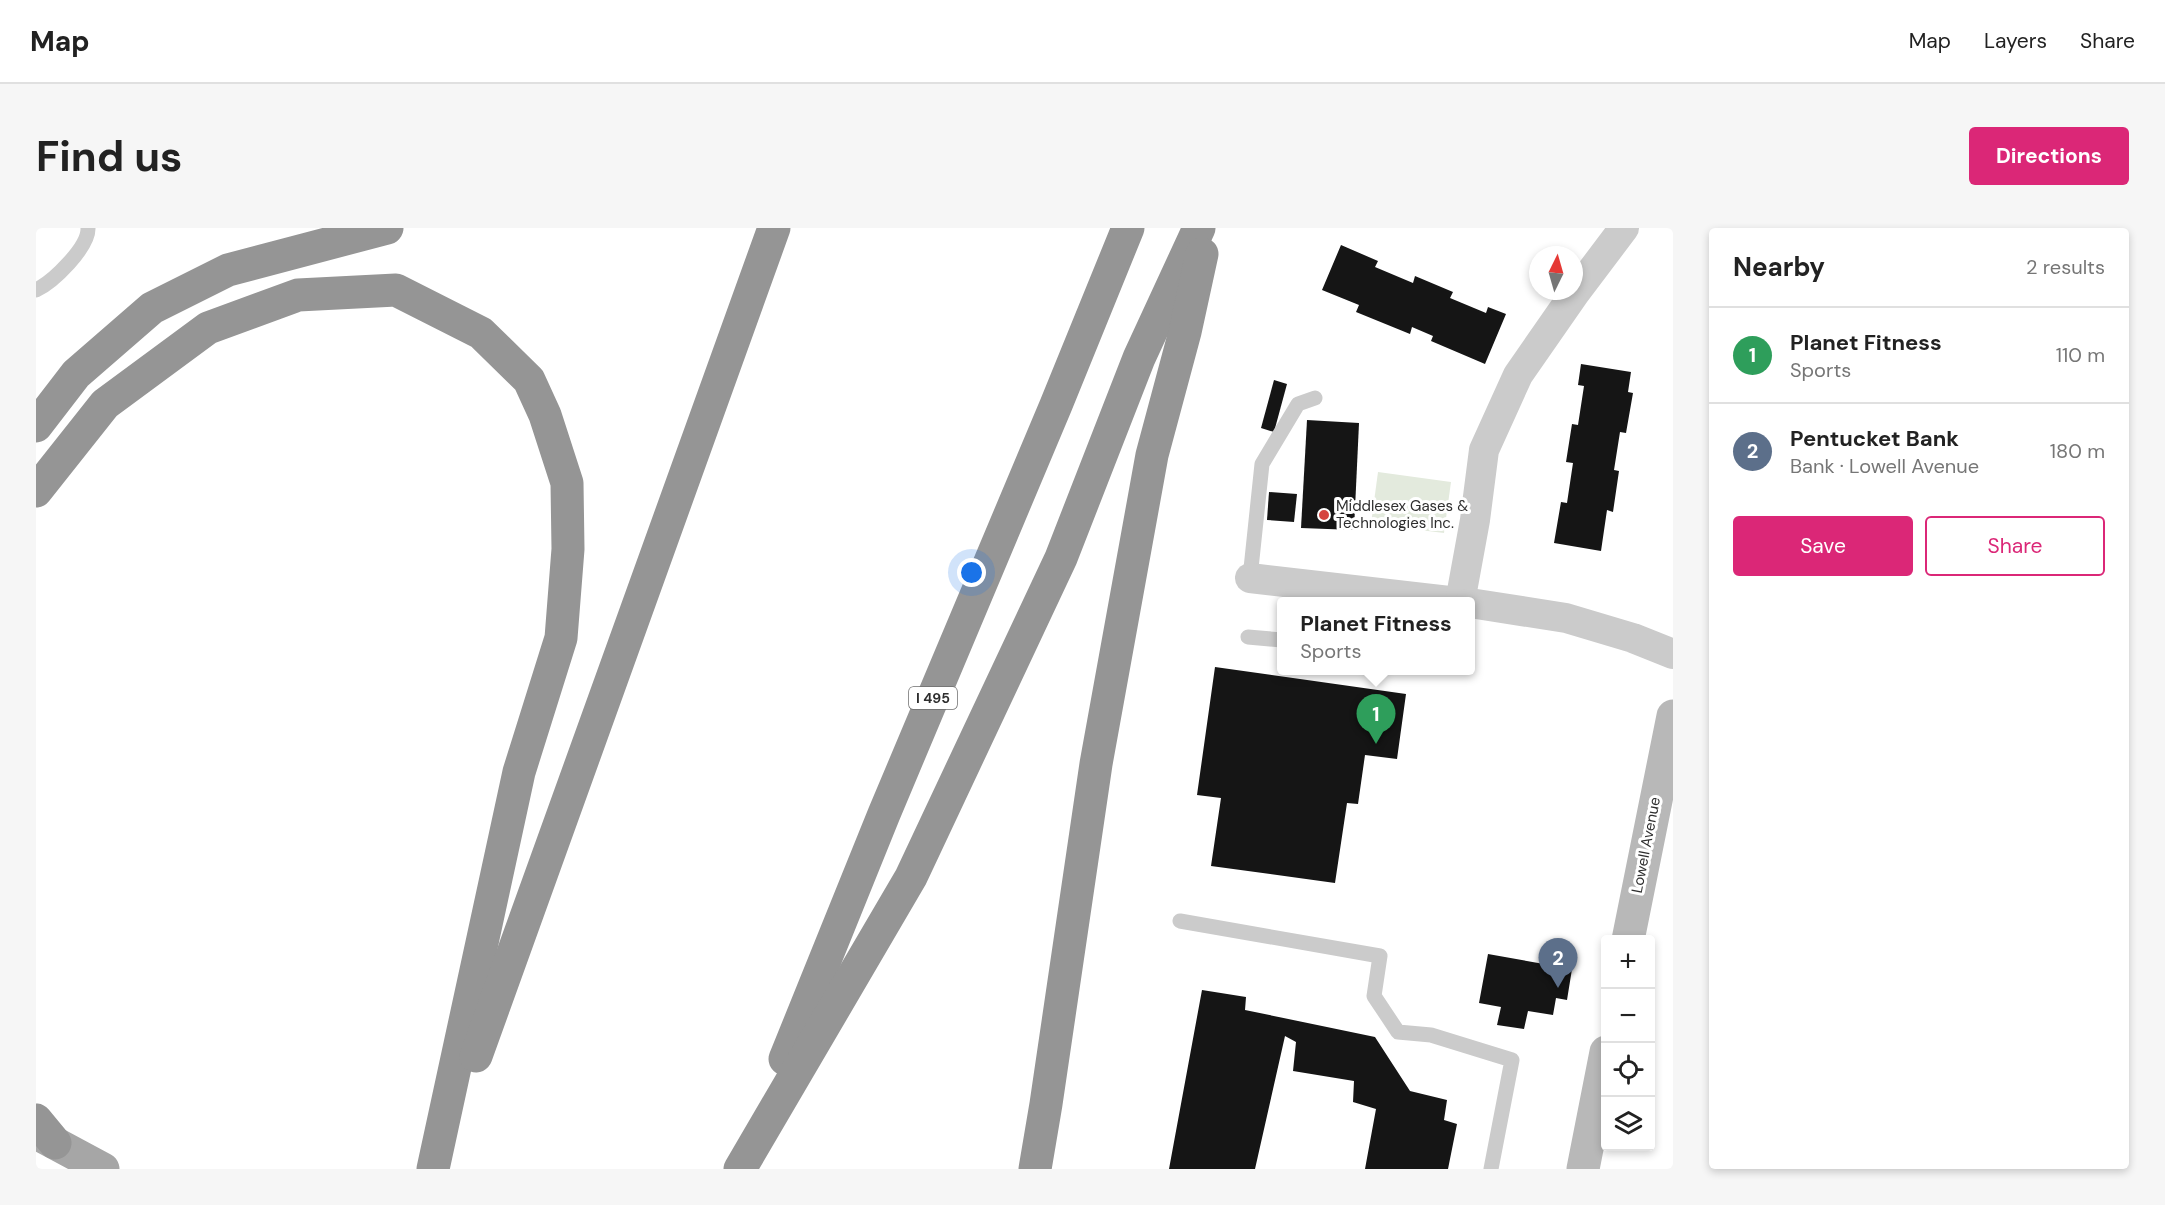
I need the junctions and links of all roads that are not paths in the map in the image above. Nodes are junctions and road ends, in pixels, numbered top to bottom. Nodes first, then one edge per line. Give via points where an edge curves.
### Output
1 (88, 228) edge
2 (387, 228) edge
3 (774, 228) edge
4 (1128, 228) edge
5 (1199, 228) edge
6 (1208, 228) edge
7 (1624, 228) edge
8 (36, 290) edge
9 (1315, 398) dead end
10 (36, 426) edge
11 (36, 491) edge
12 (1250, 578) joint
13 (1415, 597) edge
14 (1460, 597) edge
15 (1475, 604) edge
16 (1248, 637) dead end
17 (1277, 640) edge
18 (1673, 654) edge
19 (1673, 716) edge
20 (1180, 921) dead end
21 (1629, 935) edge
22 (1601, 1073) edge
23 (42, 1132) edge
24 (103, 1169) edge
25 (434, 1169) edge
26 (740, 1169) edge
27 (1035, 1169) edge
28 (1491, 1169) edge
29 (1583, 1169) edge

1 - 8 lane via 88,235 66,267
2 - 10 highway via 228,270 152,308 76,374
3 - 25 highway
4 - 26 highway, I 495
5 - 26 highway via 1139,358 1061,558 911,877
6 - 27 highway via 1152,455 1096,764
7 - 14 street via 1518,375 1484,450
9 - 12 lane via 1298,404 1262,464
11 - 25 highway via 105,404 208,328 298,295 396,290 481,333 529,380 567,483 568,549 561,638 519,772
12 - 13 street
15 - 18 street via 1566,618
16 - 17 lane
19 - 21 main road, Lowell Avenue
20 - 28 lane via 1380,956 1374,996 1398,1032 1431,1035 1512,1060
22 - 29 main road
23 - 24 main road

